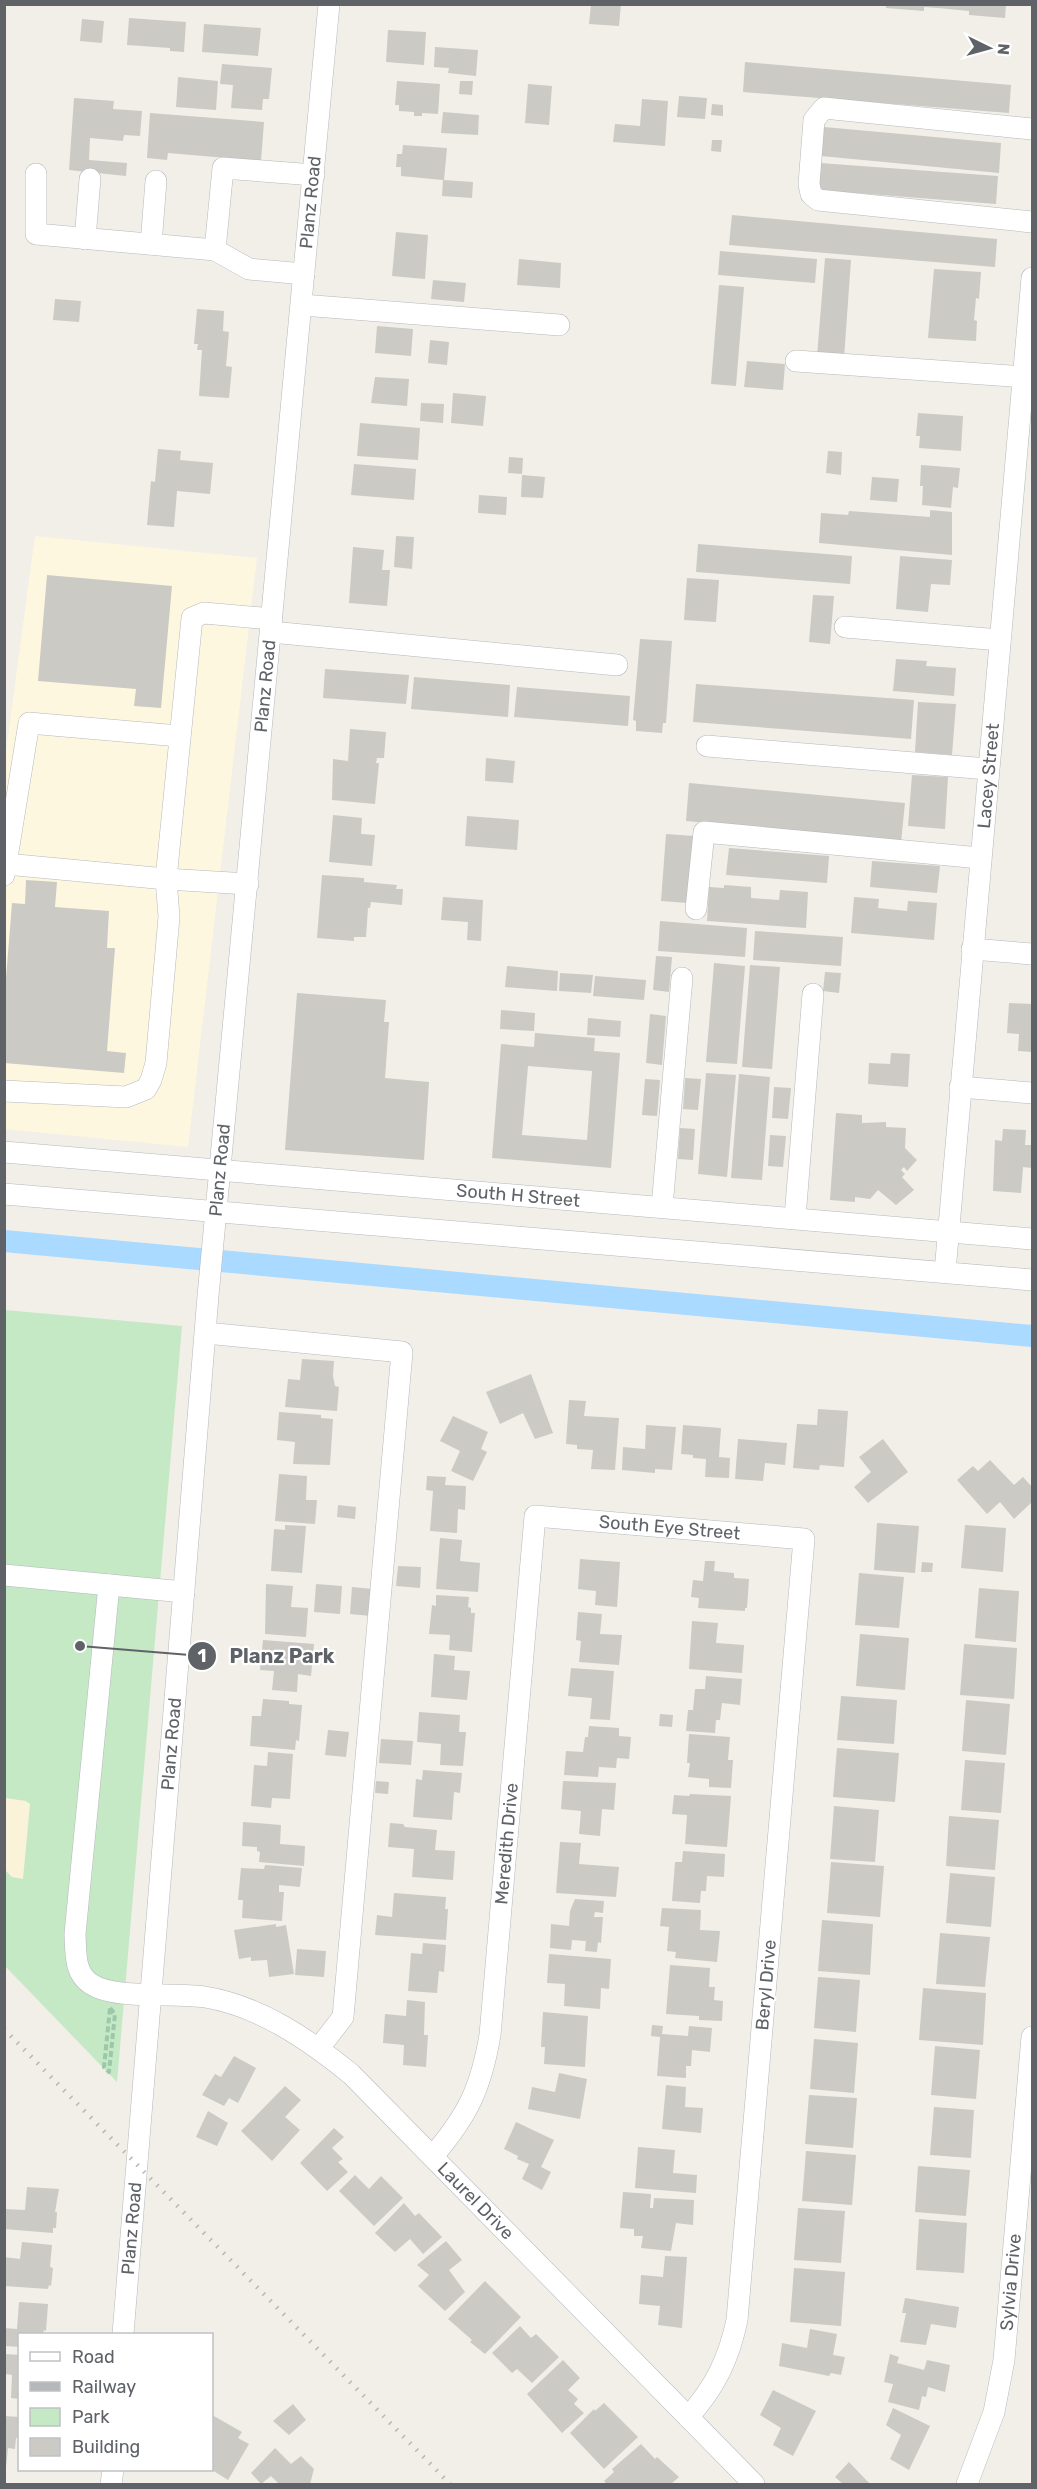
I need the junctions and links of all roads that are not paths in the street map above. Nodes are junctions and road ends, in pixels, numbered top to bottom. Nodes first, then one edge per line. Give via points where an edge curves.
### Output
1 (329, 4) edge
2 (1032, 129) edge
3 (36, 174) dead end
4 (314, 175) junction
5 (90, 179) dead end
6 (156, 182) dead end
7 (1032, 222) edge
8 (85, 238) junction
9 (150, 244) junction
10 (215, 250) junction
11 (304, 274) junction
12 (1032, 278) edge
13 (302, 305) junction
14 (558, 325) dead end
15 (796, 361) dead end
16 (1024, 377) junction
17 (272, 626) junction
18 (845, 627) dead end
19 (1000, 640) junction
20 (617, 665) dead end
21 (179, 736) junction
22 (706, 746) dead end
23 (988, 769) junction
24 (980, 858) junction
25 (5, 870) edge
26 (166, 879) junction
27 (248, 884) junction
28 (696, 909) dead end
29 (972, 949) junction
30 (1032, 954) edge
31 (682, 978) dead end
32 (813, 994) dead end
33 (960, 1087) junction
34 (4, 1091) edge
35 (1032, 1093) edge
36 (4, 1152) edge
37 (222, 1169) junction
38 (4, 1194) edge
39 (662, 1207) junction
40 (218, 1212) junction
41 (795, 1218) junction
42 (949, 1231) junction
43 (1032, 1239) edge
44 (945, 1272) junction
45 (1032, 1280) edge
46 (206, 1333) junction
47 (535, 1516) joint
48 (804, 1539) joint
49 (4, 1575) edge
50 (110, 1585) junction
51 (184, 1592) junction
52 (150, 1993) junction
53 (1032, 2037) edge
54 (319, 2048) junction
55 (433, 2156) junction
56 (123, 2333) edge
57 (688, 2417) junction
58 (754, 2484) edge
59 (967, 2484) edge

1 - 4 street, Planz Road
2 - 7 street via 824,108 814,120 809,184 811,194 818,200
3 - 8 street via 36,234
4 - 10 street via 223,168
4 - 11 street, Planz Road
5 - 8 street
6 - 9 street
8 - 9 street
9 - 10 street
10 - 11 street via 249,269
11 - 13 street, Planz Road
12 - 16 street, Lacey Street
13 - 14 street
13 - 17 street, Planz Road
15 - 16 street
16 - 19 street, Lacey Street
17 - 20 street
17 - 21 street via 204,613 192,618
17 - 27 street, Planz Road
18 - 19 street
19 - 23 street, Lacey Street
21 - 25 street via 29,723
21 - 26 street
22 - 23 street
23 - 24 street, Lacey Street
24 - 28 street via 704,832
24 - 29 street, Lacey Street
25 - 26 street
26 - 27 street
26 - 34 street via 169,917 156,1063 146,1089 126,1097
27 - 37 street, Planz Road
29 - 30 street
29 - 33 street, Lacey Street
31 - 39 street
32 - 41 street
33 - 35 street
33 - 42 street, Lacey Street
36 - 37 street, South H Street
37 - 39 street, South H Street
37 - 40 street, Planz Road
38 - 40 street
39 - 41 street, South H Street
40 - 44 street
40 - 46 street, Planz Road
41 - 42 street, South H Street
42 - 43 street, South H Street
42 - 44 street, Lacey Street
44 - 45 street
46 - 51 street, Planz Road
46 - 54 street via 402,1352 343,2017
47 - 48 street, South Eye Street
47 - 55 street, Meredith Drive via 490,2035 473,2100 456,2129
48 - 57 street, Beryl Drive via 737,2320 720,2374
49 - 50 street
50 - 51 street
50 - 52 street, Laurel Drive via 75,1934 77,1968 100,1989
51 - 52 street, Planz Road
52 - 54 street, Laurel Drive via 206,1997 246,2009
52 - 56 street, Planz Road
53 - 59 street, Sylvia Drive via 1004,2360 994,2412
54 - 55 street, Laurel Drive via 351,2074
55 - 57 street, Laurel Drive
57 - 58 street, Laurel Drive

